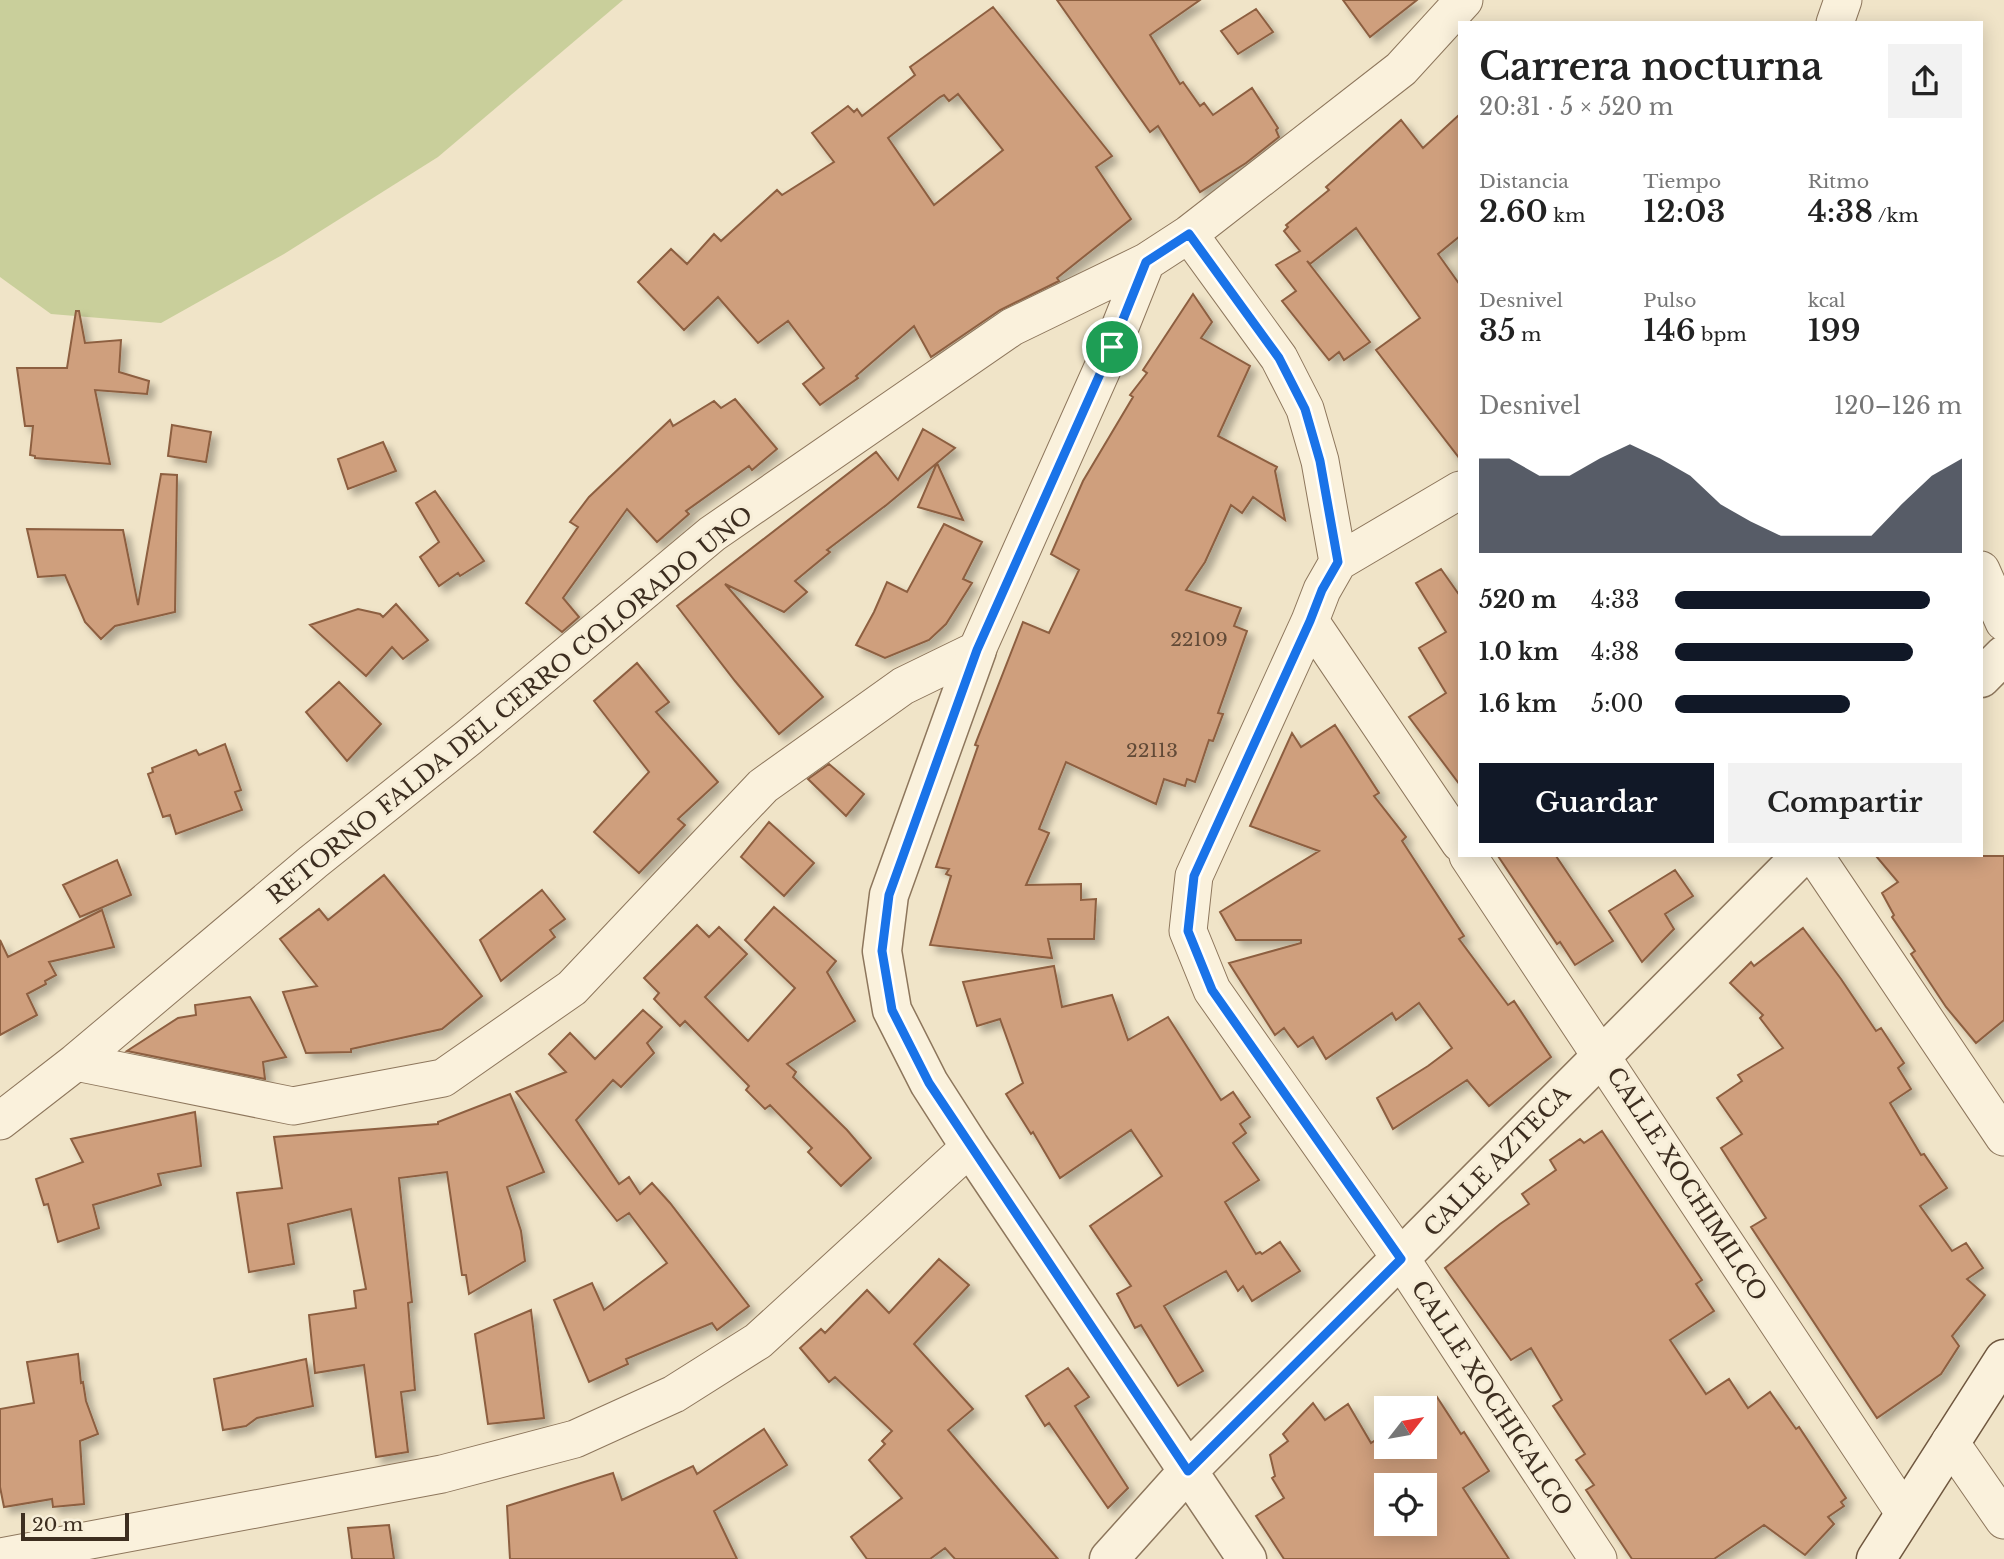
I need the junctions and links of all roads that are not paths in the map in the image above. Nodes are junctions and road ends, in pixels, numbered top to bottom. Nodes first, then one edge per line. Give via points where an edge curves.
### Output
1 (1464, 0) edge
2 (1843, 0) edge
3 (1836, 21) edge
4 (1189, 234) junction
5 (1146, 262) junction
6 (1458, 491) edge
7 (1338, 562) junction
8 (1983, 575) edge
9 (1310, 621) junction
10 (2004, 622) edge
11 (977, 650) junction
12 (2004, 655) edge
13 (1983, 676) edge
14 (1458, 840) edge
15 (1469, 857) edge
16 (1800, 857) edge
17 (1816, 857) edge
18 (1602, 1054) junction
19 (76, 1062) junction
20 (0, 1121) edge
21 (2004, 1137) edge
22 (970, 1147) junction
23 (1401, 1259) junction
24 (2004, 1359) edge
25 (1950, 1442) junction
26 (1188, 1471) junction
27 (1905, 1514) junction
28 (2004, 1520) edge
29 (0, 1558) edge
30 (1108, 1559) edge
31 (1247, 1559) edge
32 (1598, 1559) edge
33 (1876, 1559) edge

1 - 4 street, RETORNO FALDA DEL CERRO COLORADO UNO via 1401,69
2 - 3 street
4 - 5 street, RETORNO FALDA DEL CERRO COLORADO UNO
4 - 7 street via 1279,358 1305,409 1320,461
5 - 11 street
5 - 19 street, RETORNO FALDA DEL CERRO COLORADO UNO via 1012,327 712,534
6 - 7 street
7 - 9 street, CALLE XOCHICALCO
8 - 10 street
9 - 14 street
9 - 23 street, CALLE XOCHICALCO via 1194,876 1188,931 1212,990
11 - 19 street via 903,686 763,786 572,988 443,1078 293,1107
11 - 22 street via 889,895 882,951 892,1010 929,1083
12 - 13 street
15 - 18 street, CALLE XOCHIMILCO
16 - 18 street, CALLE AZTECA
17 - 21 street
18 - 23 street, CALLE AZTECA
18 - 27 street, CALLE XOCHIMILCO
19 - 20 street, RETORNO FALDA DEL CERRO COLORADO UNO
22 - 26 street
22 - 29 street via 758,1340 674,1394 575,1439 442,1474
23 - 26 street, CALLE AZTECA
23 - 32 street, CALLE XOCHICALCO
24 - 25 street
25 - 27 street
25 - 28 street
26 - 30 street, CALLE AZTECA
26 - 31 street
27 - 33 street

